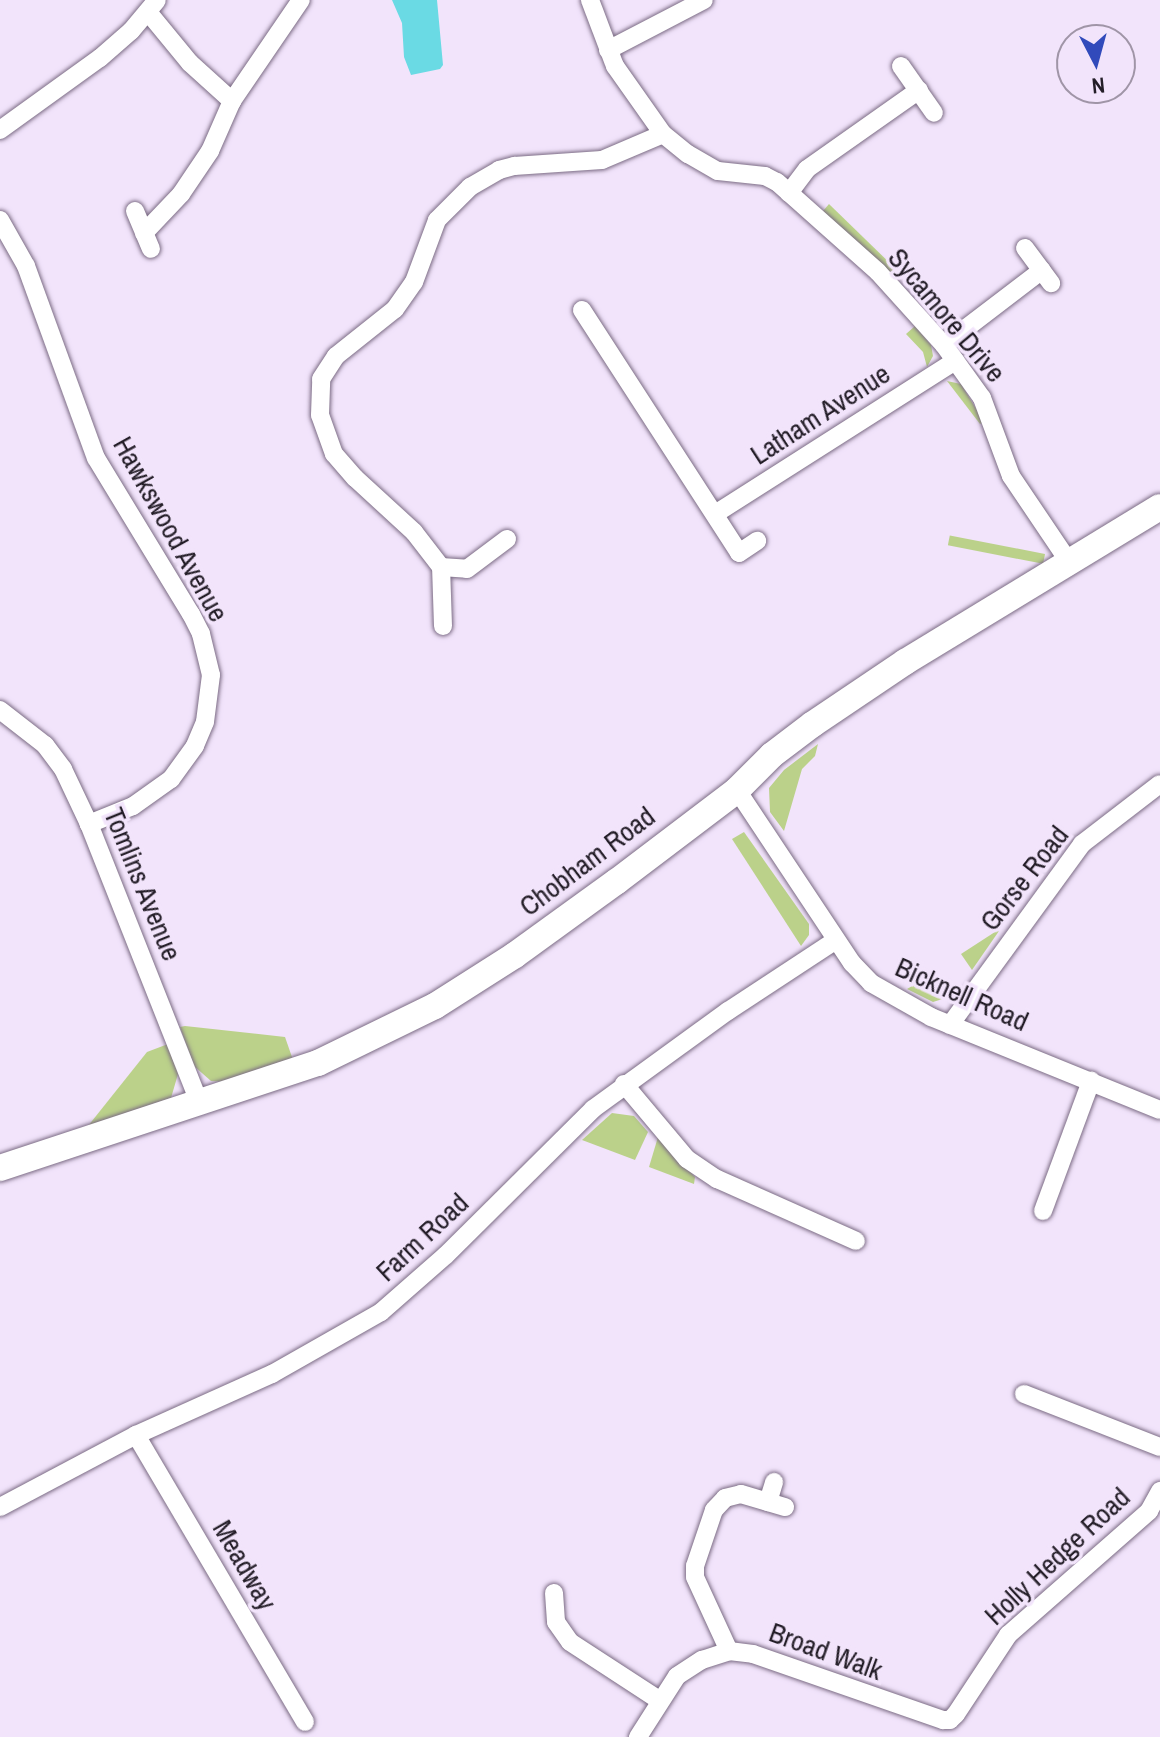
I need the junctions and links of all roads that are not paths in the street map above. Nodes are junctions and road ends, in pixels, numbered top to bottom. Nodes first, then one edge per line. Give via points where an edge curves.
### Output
1 (301, 0) edge
2 (590, 0) edge
3 (704, 0) edge
4 (153, 6) edge
5 (608, 50) junction
6 (901, 66) dead end
7 (919, 90) junction
8 (232, 101) junction
9 (0, 107) edge
10 (934, 113) dead end
11 (20, 116) junction
12 (0, 130) edge
13 (663, 134) junction
14 (789, 193) junction
15 (135, 211) dead end
16 (0, 220) edge
17 (1025, 248) dead end
18 (582, 310) dead end
19 (950, 353) junction
20 (1160, 507) edge
21 (715, 514) junction
22 (507, 539) dead end
23 (757, 541) dead end
24 (1069, 562) junction
25 (441, 567) junction
26 (443, 626) dead end
27 (0, 710) edge
28 (1160, 784) edge
29 (737, 790) junction
30 (89, 824) junction
31 (836, 940) junction
32 (950, 1025) junction
33 (1091, 1081) junction
34 (624, 1084) junction
35 (199, 1102) junction
36 (1160, 1110) edge
37 (0, 1168) edge
38 (1043, 1211) dead end
39 (856, 1241) dead end
40 (1044, 1382) dead end
41 (136, 1435) junction
42 (1160, 1447) edge
43 (774, 1482) dead end
44 (1160, 1491) edge
45 (0, 1507) edge
46 (554, 1593) dead end
47 (729, 1651) junction
48 (659, 1700) junction
49 (305, 1722) dead end
50 (942, 1729) edge
51 (638, 1737) edge

1 - 8 street
2 - 5 street
3 - 5 street
4 - 8 street via 190,63
4 - 11 street via 100,58
5 - 13 street via 629,90
6 - 7 street
7 - 10 street
7 - 14 street via 807,169
8 - 15 street via 210,151 147,241
9 - 11 street
11 - 12 street
13 - 14 street, Sycamore Drive via 718,171 765,176
13 - 25 street via 602,160 514,166 470,187 437,220 414,282 395,309 336,356 321,379 320,415 334,454 414,532
14 - 19 street, Sycamore Drive via 878,272
16 - 30 street, Hawkswood Avenue via 26,266 96,458 191,614 211,675 205,722 171,779 133,806
17 - 19 street, Latham Avenue via 1046,276
18 - 21 street
19 - 21 street, Latham Avenue
19 - 24 street, Sycamore Drive via 988,409 1011,476
20 - 24 main road, Chobham Road
21 - 23 street via 739,553
22 - 25 street via 467,569
24 - 29 main road, Chobham Road via 813,724
25 - 26 street
27 - 30 street, Tomlins Avenue via 45,745 63,769
28 - 32 street, Gorse Road via 1082,844
29 - 31 street, Bicknell Road
29 - 35 main road, Chobham Road via 515,955 435,1006 331,1057
30 - 35 street, Tomlins Avenue
31 - 32 street, Bicknell Road via 862,976 880,990
31 - 34 street, Farm Road
32 - 33 street, Bicknell Road
33 - 36 street, Bicknell Road
33 - 38 street
34 - 39 street via 687,1159 717,1179
34 - 41 street, Farm Road via 381,1312 272,1374
35 - 37 main road, Chobham Road
40 - 42 street via 1030,1397
41 - 45 street, Farm Road
41 - 49 street, Meadway
43 - 47 street via 776,1505 741,1494 725,1498 714,1510 695,1566 695,1577
44 - 50 street, Holly Hedge Road via 1149,1511 1008,1635
46 - 48 street via 556,1622 570,1642
47 - 48 street, Broad Walk via 684,1670
47 - 50 street, Broad Walk via 753,1654
48 - 51 street, Broad Walk

